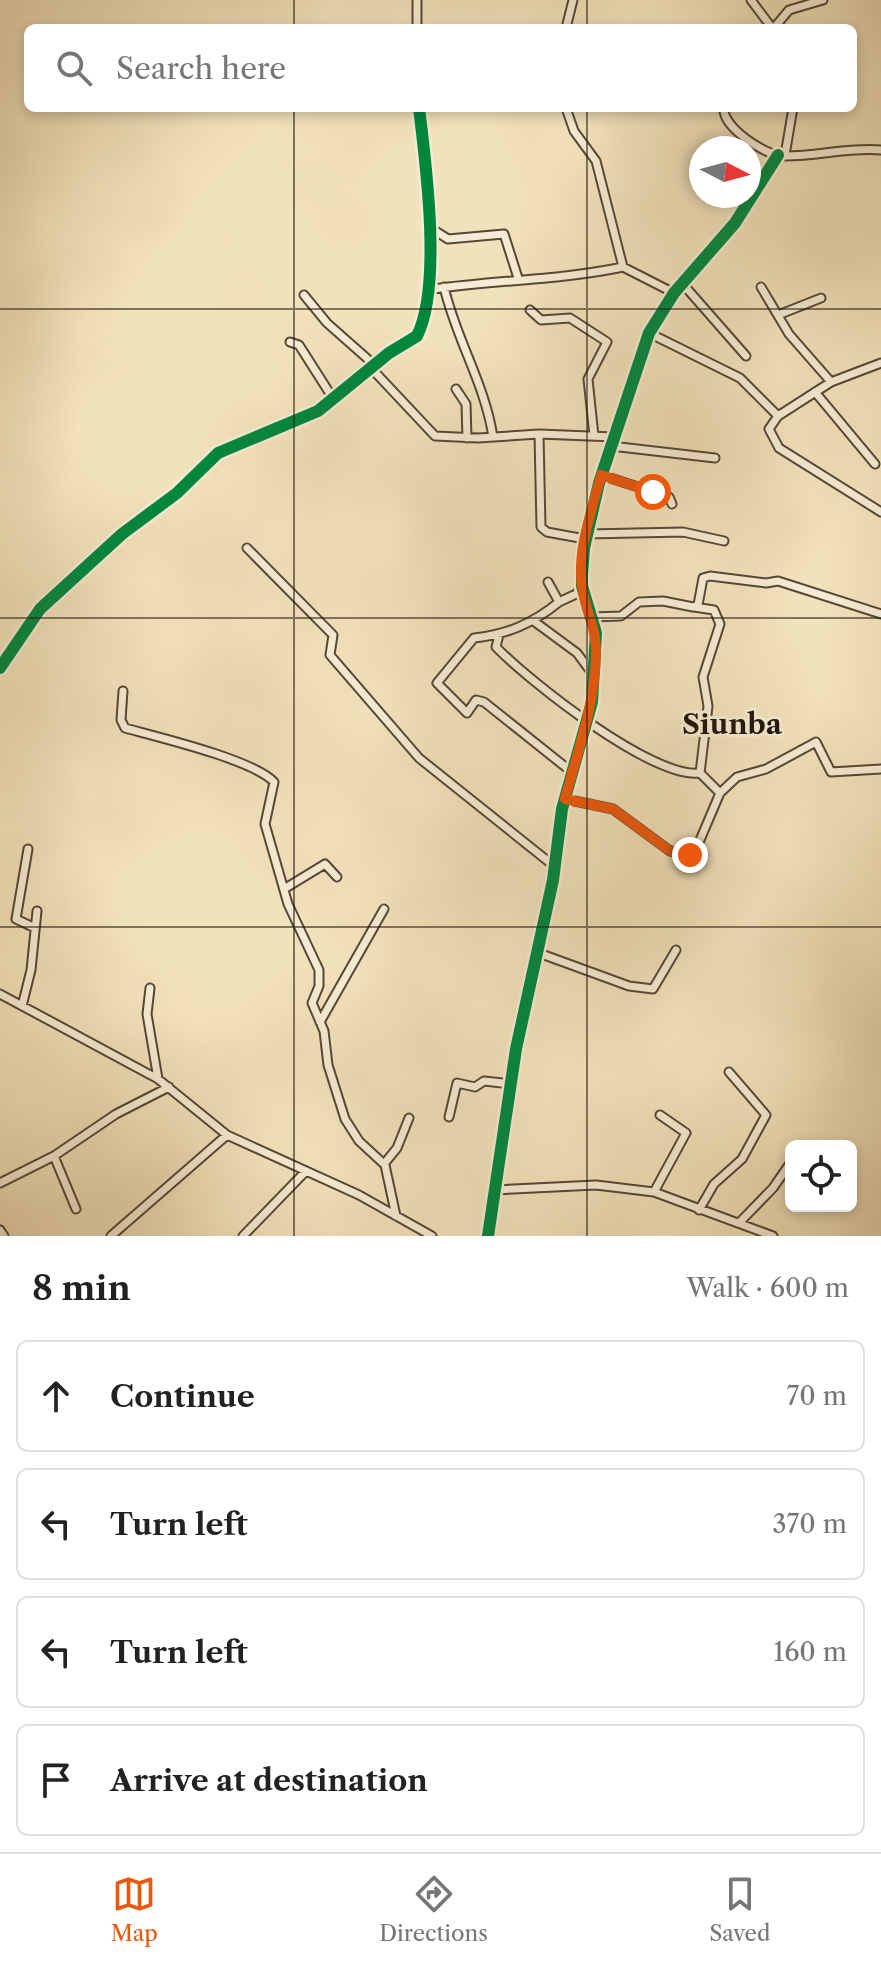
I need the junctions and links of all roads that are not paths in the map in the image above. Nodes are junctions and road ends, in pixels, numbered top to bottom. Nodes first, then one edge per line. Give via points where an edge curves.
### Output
1 (417, 0) edge
2 (573, 0) edge
3 (751, 0) edge
4 (823, 0) edge
5 (417, 24) edge
6 (567, 24) edge
7 (770, 24) edge
8 (777, 24) edge
9 (419, 112) edge
10 (567, 112) edge
11 (724, 112) edge
12 (792, 112) edge
13 (881, 150) edge
14 (782, 155) junction
15 (429, 227) junction
16 (623, 267) junction
17 (518, 278) junction
18 (682, 283) junction
19 (444, 287) junction
20 (761, 287) dead end
21 (674, 293) junction
22 (304, 295) dead end
23 (428, 295) junction
24 (821, 298) dead end
25 (530, 310) dead end
26 (778, 315) junction
27 (649, 333) junction
28 (290, 342) dead end
29 (746, 356) dead end
30 (881, 363) edge
31 (372, 369) junction
32 (831, 382) junction
33 (456, 389) dead end
34 (815, 392) junction
35 (334, 400) junction
36 (778, 416) junction
37 (539, 434) junction
38 (594, 436) junction
39 (493, 437) junction
40 (467, 438) junction
41 (612, 442) junction
42 (715, 458) dead end
43 (875, 464) dead end
44 (601, 475) junction
45 (672, 504) dead end
46 (881, 512) edge
47 (586, 536) junction
48 (724, 541) dead end
49 (247, 548) dead end
50 (548, 582) dead end
51 (582, 586) junction
52 (559, 602) junction
53 (694, 607) junction
54 (881, 614) edge
55 (592, 617) junction
56 (535, 622) junction
57 (499, 635) junction
58 (0, 668) edge
59 (594, 676) junction
60 (123, 691) dead end
61 (588, 720) junction
62 (881, 769) edge
63 (573, 773) junction
64 (700, 773) junction
65 (720, 793) junction
66 (565, 799) junction
67 (28, 849) dead end
68 (554, 866) junction
69 (337, 877) dead end
70 (284, 889) junction
71 (384, 909) dead end
72 (37, 911) dead end
73 (35, 928) junction
74 (676, 950) dead end
75 (536, 952) junction
76 (150, 988) dead end
77 (2, 997) edge
78 (22, 1006) junction
79 (320, 1022) junction
80 (729, 1072) dead end
81 (158, 1079) junction
82 (511, 1084) junction
83 (169, 1087) junction
84 (660, 1115) dead end
85 (449, 1117) dead end
86 (409, 1118) dead end
87 (227, 1135) junction
88 (54, 1156) junction
89 (384, 1164) junction
90 (785, 1171) edge
91 (305, 1172) junction
92 (0, 1183) edge
93 (495, 1190) junction
94 (654, 1192) junction
95 (76, 1209) dead end
96 (699, 1210) junction
97 (396, 1216) junction
98 (739, 1223) junction
99 (0, 1230) edge
100 (4, 1236) edge
101 (111, 1236) edge
102 (243, 1236) edge
103 (432, 1236) edge
104 (488, 1236) edge
105 (773, 1236) edge

1 - 5 street
2 - 6 street
3 - 7 street
4 - 8 street via 789,10
9 - 15 street
10 - 16 street via 596,161
11 - 14 street via 740,136
12 - 14 street
13 - 14 street
14 - 18 street via 735,223
15 - 17 street via 448,239 504,234
15 - 23 street
16 - 17 street via 568,277
16 - 21 street
17 - 19 street
18 - 21 street
18 - 29 street
19 - 23 street
19 - 39 street
20 - 26 street
21 - 27 street
22 - 31 street
23 - 31 street via 417,336
24 - 26 street
25 - 38 street via 541,320 570,318 607,342 588,379
26 - 32 street
27 - 36 street via 740,378
27 - 41 street
28 - 35 street via 299,345
30 - 32 street
31 - 35 street
31 - 40 street via 433,435
32 - 34 street
33 - 40 street via 466,404
34 - 36 street
34 - 43 street
35 - 58 street via 218,453 40,609
36 - 46 street via 769,429 779,448
37 - 38 street
37 - 39 street
37 - 47 street via 541,527
38 - 41 street
39 - 40 street
41 - 42 street
41 - 44 street
44 - 45 street via 669,497
44 - 47 street
47 - 48 street via 683,532
47 - 51 street
49 - 68 street via 333,635 330,655 419,758
50 - 52 street
51 - 52 street
51 - 55 street
52 - 56 street
53 - 54 street via 700,584 710,576 778,581
53 - 55 street via 639,602 621,616
53 - 64 street via 714,610 720,624 703,677 708,706
55 - 59 street
56 - 57 street
56 - 59 street via 577,653
57 - 61 street via 496,647 510,661 554,701
57 - 63 street via 468,642 437,683 467,713 476,700 484,702
59 - 61 street
60 - 70 street via 125,728 243,764 274,782 265,824
61 - 63 street
61 - 64 street via 653,760 686,775
62 - 65 street via 831,772 816,742 766,769 737,777
63 - 66 street
64 - 65 street
65 - 66 street via 690,855 670,851 613,809
66 - 68 street
67 - 73 street via 16,919
68 - 75 street
69 - 70 street via 325,864
70 - 79 street via 319,970 312,1003
71 - 79 street
72 - 73 street
73 - 78 street
74 - 75 street via 653,989 629,986
75 - 82 street
76 - 81 street via 147,1014
77 - 78 street
78 - 81 street
79 - 89 street via 345,1119
80 - 96 street via 766,1115 742,1159 714,1184
81 - 83 street
82 - 85 street via 457,1083
82 - 93 street
83 - 87 street
83 - 88 street via 116,1114
84 - 94 street via 686,1133
86 - 89 street
87 - 91 street
87 - 101 street
88 - 92 street
88 - 95 street
89 - 97 street
90 - 98 street
91 - 97 street
91 - 102 street
93 - 94 street via 596,1185
93 - 104 street
94 - 96 street
96 - 98 street
97 - 103 street
98 - 105 street
99 - 100 street

